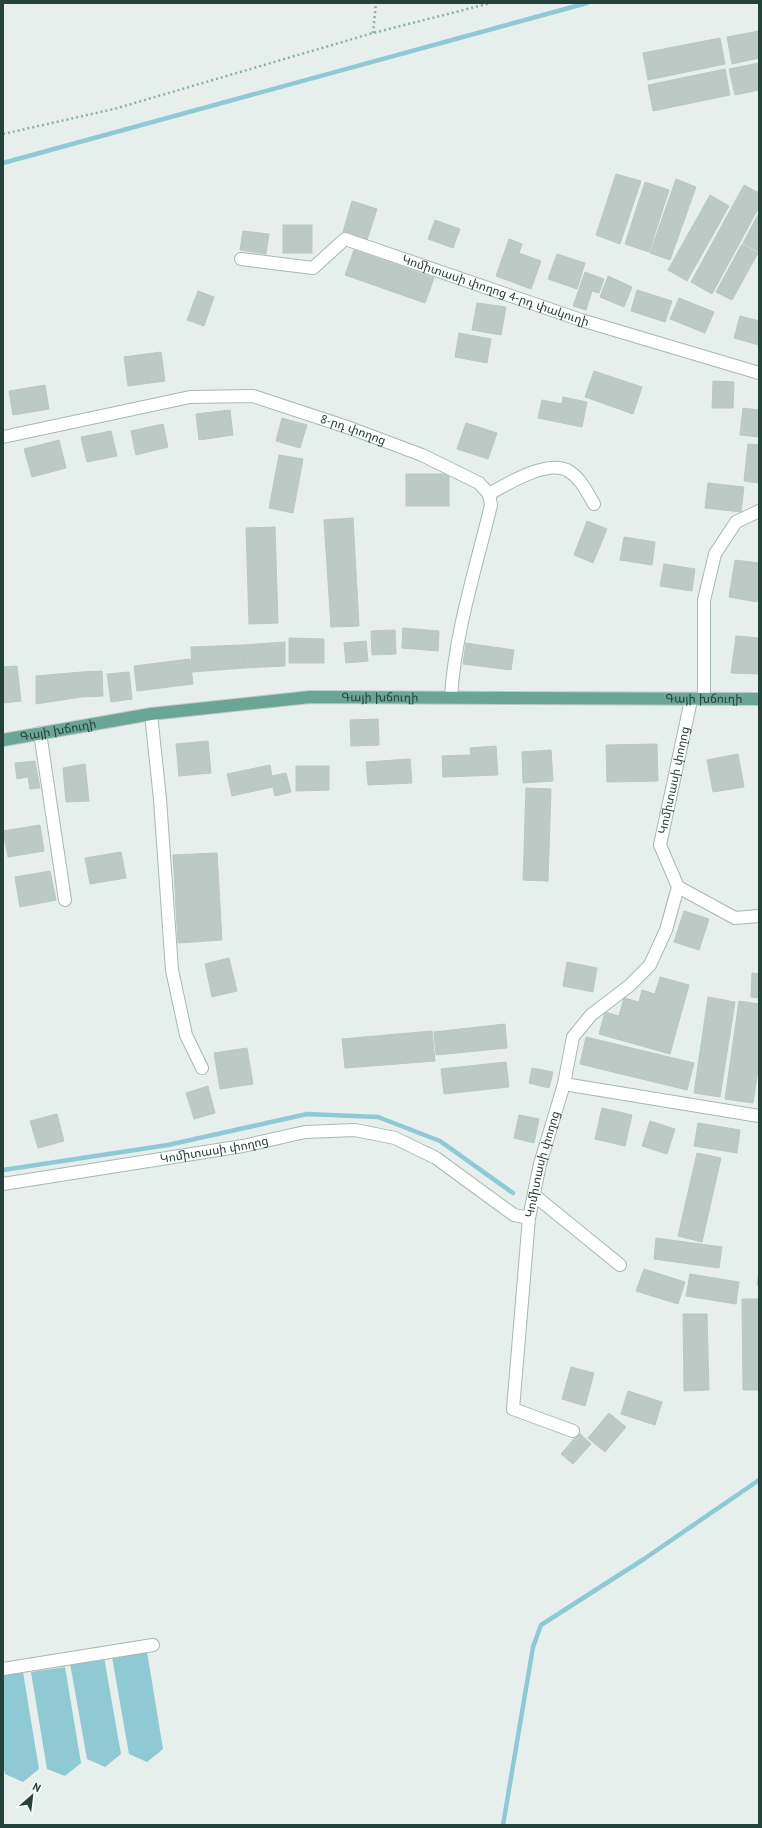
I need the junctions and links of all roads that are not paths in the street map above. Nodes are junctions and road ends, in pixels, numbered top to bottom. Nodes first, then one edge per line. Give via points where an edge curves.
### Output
1 (241, 259) dead end
2 (759, 373) edge
3 (3, 437) edge
4 (489, 494) junction
5 (594, 504) dead end
6 (759, 511) edge
7 (451, 697) junction
8 (704, 699) junction
9 (759, 699) edge
10 (691, 700) junction
11 (151, 714) junction
12 (40, 734) junction
13 (3, 740) edge
14 (678, 887) junction
15 (65, 900) dead end
16 (759, 916) edge
17 (202, 1068) dead end
18 (564, 1084) junction
19 (759, 1116) edge
20 (3, 1184) edge
21 (534, 1195) junction
22 (529, 1218) junction
23 (620, 1265) dead end
24 (573, 1430) dead end
25 (153, 1645) dead end
26 (3, 1670) edge

1 - 2 street, Կոմիտասի փողոց 4-րդ փակուղի via 313,268 345,239 581,320
3 - 4 street, 8-րդ փողոց via 190,397 253,396 422,455 479,483
4 - 5 street via 524,476 548,468 566,470 579,479
4 - 7 street via 491,505 458,640
6 - 8 street via 736,522 715,554 704,600
7 - 10 main road, Գայի խճուղի
7 - 11 main road, Գայի խճուղի via 310,697
8 - 9 main road, Գայի խճուղի
8 - 10 main road, Գայի խճուղի
10 - 14 street, Կոմիտասի փողոց via 660,845
11 - 12 main road, Գայի խճուղի
11 - 17 street via 160,799 172,970 186,1035
12 - 13 main road, Գայի խճուղի
12 - 15 street
14 - 16 street via 735,918
14 - 18 street, Կոմիտասի փողոց via 666,930 650,965 629,986 591,1015 573,1037
18 - 19 street
18 - 21 street, Կոմիտասի փողոց via 540,1164
20 - 22 street, Կոմիտասի փողոց via 243,1146 306,1132 355,1130 395,1138 436,1158 514,1215
21 - 22 street, Կոմիտասի փողոց
21 - 23 street
22 - 24 street via 513,1409
25 - 26 street

